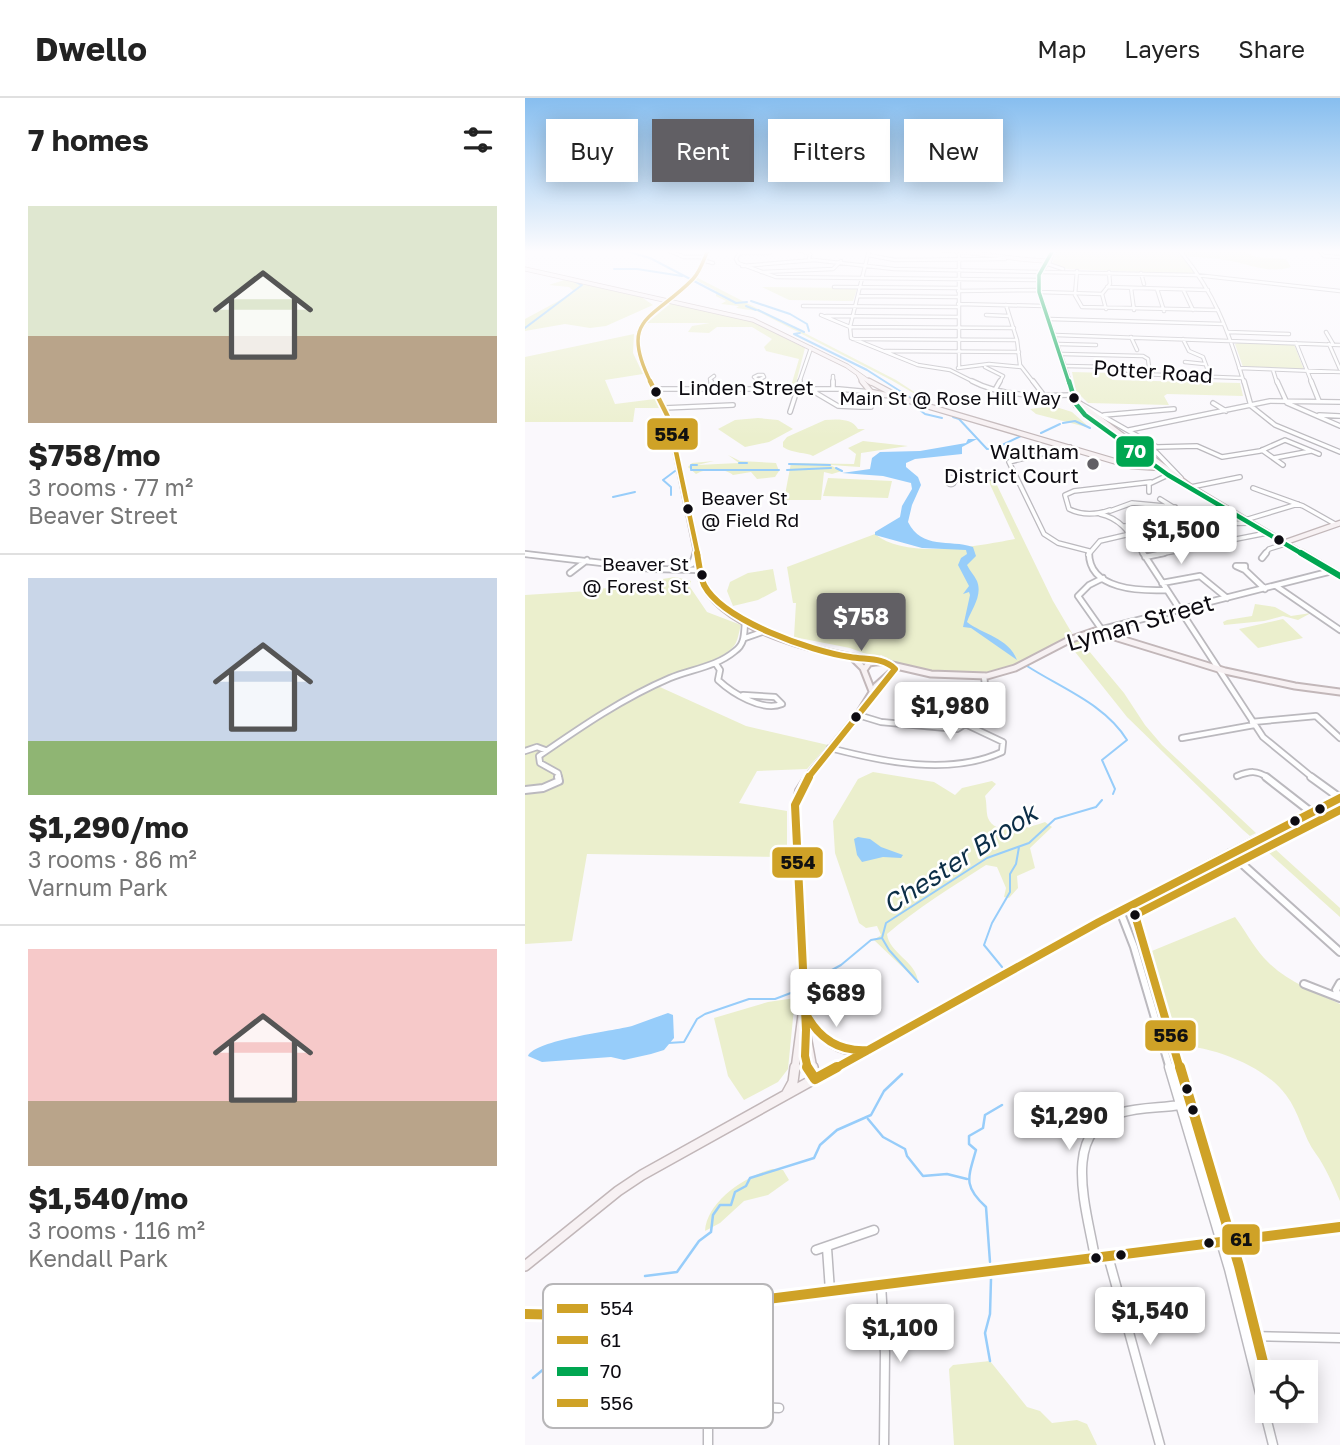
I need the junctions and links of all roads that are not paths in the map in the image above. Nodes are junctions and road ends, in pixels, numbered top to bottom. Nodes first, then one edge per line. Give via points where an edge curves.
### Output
1 (653, 313) edge
2 (722, 313) edge
3 (854, 313) edge
4 (959, 313) edge
5 (1008, 313) edge
6 (1047, 313) edge
7 (1218, 313) edge
8 (986, 315) dead end
9 (853, 316) junction
10 (1009, 316) junction
11 (959, 317) junction
12 (1049, 319) junction
13 (1224, 324) junction
14 (850, 327) junction
15 (962, 328) junction
16 (1014, 328) junction
17 (1228, 332) junction
18 (1326, 332) dead end
19 (1281, 334) junction
20 (1289, 334) dead end
21 (1055, 335) junction
22 (1131, 337) junction
23 (853, 339) junction
24 (962, 339) junction
25 (1182, 339) junction
26 (1017, 340) junction
27 (1232, 341) junction
28 (1285, 343) junction
29 (1296, 343) junction
30 (1058, 344) junction
31 (1331, 344) junction
32 (1096, 345) dead end
33 (1340, 345) edge
34 (811, 348) junction
35 (881, 351) junction
36 (1137, 351) dead end
37 (961, 352) junction
38 (1019, 352) junction
39 (1062, 354) junction
40 (1185, 362) dead end
41 (961, 363) junction
42 (1204, 364) junction
43 (973, 366) junction
44 (991, 366) junction
45 (1065, 366) junction
46 (1021, 367) junction
47 (959, 368) junction
48 (1239, 368) junction
49 (854, 370) junction
50 (951, 370) junction
51 (1273, 370) junction
52 (1307, 371) junction
53 (1340, 371) edge
54 (1150, 375) junction
55 (714, 376) dead end
56 (833, 376) dead end
57 (1210, 376) junction
58 (1242, 377) junction
59 (758, 380) dead end
60 (864, 387) junction
61 (712, 388) junction
62 (755, 388) junction
63 (877, 388) junction
64 (996, 388) junction
65 (654, 389) junction
66 (798, 389) junction
67 (815, 389) junction
68 (833, 389) junction
69 (857, 390) junction
70 (871, 392) junction
71 (1073, 395) junction
72 (1045, 397) junction
73 (903, 399) junction
74 (1284, 400) junction
75 (1076, 401) junction
76 (1319, 401) junction
77 (1213, 402) dead end
78 (1340, 402) edge
79 (733, 405) dead end
80 (1250, 405) junction
81 (861, 407) dead end
82 (664, 408) junction
83 (1174, 409) dead end
84 (1226, 411) junction
85 (790, 412) dead end
86 (1098, 412) junction
87 (1090, 414) junction
88 (1103, 415) junction
89 (1315, 416) junction
90 (1340, 416) edge
91 (1340, 426) edge
92 (1129, 430) junction
93 (1317, 442) junction
94 (1303, 446) junction
95 (1070, 447) junction
96 (1262, 450) junction
97 (1311, 451) junction
98 (1156, 452) dead end
99 (1340, 452) edge
100 (1319, 454) dead end
101 (1274, 458) junction
102 (1283, 465) dead end
103 (1170, 467) junction
104 (1161, 469) junction
105 (1168, 475) junction
106 (1016, 476) junction
107 (1240, 477) dead end
108 (956, 480) dead end
109 (1151, 482) junction
110 (1132, 485) junction
111 (1190, 486) junction
112 (1253, 488) dead end
113 (1149, 492) junction
114 (1160, 499) junction
115 (1156, 504) junction
116 (1298, 504) junction
117 (1175, 508) junction
118 (1110, 510) junction
119 (1100, 514) junction
120 (1112, 517) junction
121 (1247, 522) junction
122 (1190, 524) junction
123 (1338, 524) edge
124 (1123, 526) junction
125 (1267, 533) junction
126 (1130, 534) junction
127 (1284, 543) junction
128 (1089, 551) junction
129 (695, 552) junction
130 (525, 554) edge
131 (1145, 557) junction
132 (1262, 558) dead end
133 (587, 560) junction
134 (1340, 567) edge
135 (675, 570) junction
136 (699, 570) junction
137 (1245, 570) dead end
138 (1332, 571) junction
139 (570, 573) dead end
140 (1340, 576) edge
141 (1103, 578) junction
142 (1162, 583) junction
143 (1276, 586) junction
144 (1265, 589) junction
145 (1167, 590) junction
146 (1227, 598) junction
147 (1180, 610) junction
148 (745, 622) junction
149 (1099, 630) junction
150 (1340, 630) edge
151 (765, 631) junction
152 (745, 638) junction
153 (847, 657) junction
154 (881, 661) junction
155 (716, 664) junction
156 (892, 665) junction
157 (1218, 669) junction
158 (910, 671) junction
159 (865, 672) junction
160 (888, 676) junction
161 (984, 677) junction
162 (1340, 692) edge
163 (871, 693) junction
164 (743, 695) junction
165 (858, 715) junction
166 (1253, 723) junction
167 (965, 724) junction
168 (1182, 738) dead end
169 (1340, 738) edge
170 (830, 748) junction
171 (545, 750) junction
172 (525, 751) edge
173 (1237, 776) dead end
174 (525, 790) edge
175 (1340, 798) edge
176 (1311, 812) junction
177 (1230, 853) junction
178 (1120, 911) junction
179 (1340, 952) edge
180 (1340, 983) edge
181 (1304, 984) dead end
182 (1339, 996) edge
183 (804, 999) junction
184 (804, 1009) junction
185 (867, 1051) junction
186 (815, 1079) junction
187 (786, 1095) junction
188 (1180, 1105) junction
189 (1340, 1227) edge
190 (874, 1230) dead end
191 (1221, 1242) junction
192 (827, 1248) junction
193 (815, 1250) dead end
194 (1108, 1256) junction
195 (1095, 1258) junction
196 (525, 1266) edge
197 (881, 1284) junction
198 (830, 1291) junction
199 (773, 1298) edge
200 (525, 1314) edge
201 (543, 1314) edge
202 (1246, 1336) junction
203 (1340, 1338) edge
204 (773, 1408) edge
205 (779, 1408) dead end
206 (884, 1445) edge
207 (1160, 1445) edge
208 (1273, 1445) edge

1 - 65 main road via 636,342
2 - 34 main road via 753,320
3 - 9 street
4 - 11 street
5 - 10 street
6 - 12 main road
7 - 13 street
8 - 10 street
9 - 11 street
9 - 14 street
9 - 14 street via 822,316
10 - 16 street
11 - 15 street
12 - 13 street
12 - 21 main road
13 - 17 street
14 - 15 street
14 - 23 street
15 - 16 street
15 - 24 street
16 - 26 street
17 - 19 street
17 - 27 street
18 - 31 street
19 - 20 street
19 - 28 street
21 - 22 street
21 - 30 main road
22 - 25 street
22 - 36 street
23 - 24 street
23 - 35 street
24 - 26 street
24 - 37 street
25 - 27 street
25 - 42 street via 1189,351 1203,357
26 - 38 street
27 - 28 street
27 - 48 street
28 - 29 street
29 - 31 street
29 - 52 street
30 - 32 street
30 - 39 main road
31 - 33 street
31 - 53 street
34 - 49 main road
34 - 66 street
35 - 37 street
35 - 50 street via 918,365
37 - 38 street
37 - 41 street
38 - 46 street
39 - 45 main road
39 - 54 street via 1143,356 1148,359
40 - 42 street
41 - 43 street
41 - 47 street
42 - 57 street
43 - 44 street
43 - 47 street
44 - 46 street
44 - 64 street via 1003,376
45 - 54 street, Potter Road via 1115,367
45 - 71 main road
46 - 72 street
47 - 50 street
48 - 51 street
48 - 58 street
49 - 60 main road
49 - 63 main road
50 - 64 street via 980,386
51 - 52 street
51 - 74 street
52 - 53 street
52 - 76 street
54 - 57 street, Potter Road
55 - 61 street
56 - 68 street
57 - 58 street, Potter Road
58 - 80 street
59 - 62 street
60 - 69 street
60 - 70 main road
61 - 62 street, Linden Street
61 - 65 street, Linden Street
62 - 66 street, Linden Street
63 - 70 main road
63 - 73 main road
64 - 72 street
65 - 82 main road
66 - 67 street, Linden Street
66 - 85 street
67 - 68 street, Linden Street
67 - 81 street via 838,406
68 - 69 street, Linden Street
69 - 70 street, Linden Street
70 - 73 main road, Linden Street
71 - 72 street
71 - 75 main road
73 - 95 main road, Linden Street
74 - 76 street
74 - 80 street
74 - 89 street
75 - 86 street
75 - 87 main road
75 - 104 main road via 1083,412
76 - 78 street
77 - 84 street
79 - 82 street
80 - 84 street
80 - 93 street via 1273,425
82 - 129 main road
83 - 88 street
84 - 92 street
86 - 87 street
86 - 88 street
87 - 104 main road
88 - 92 street
89 - 90 street
89 - 91 street
92 - 96 street via 1151,445 1196,446 1221,457
93 - 94 street
93 - 99 street
94 - 96 street via 1282,440
94 - 97 street
95 - 104 main road, Linden Street
95 - 106 street via 1010,460
96 - 101 street
97 - 100 street
97 - 101 street
98 - 103 street
101 - 102 street
103 - 104 street
103 - 111 street
104 - 105 main road
104 - 111 main road
105 - 109 street
105 - 111 main road
106 - 108 street
106 - 128 street via 1044,534
107 - 111 street
109 - 110 street
109 - 113 street
110 - 113 street
110 - 119 street via 1065,495 1072,512
111 - 121 main road
112 - 116 street
113 - 114 street
114 - 115 street
114 - 117 street
115 - 117 street
115 - 118 street
116 - 121 street
116 - 123 street
117 - 122 street
118 - 119 street
118 - 120 street
119 - 120 street
120 - 124 street
121 - 122 street
121 - 125 main road
122 - 124 street
123 - 127 main road
124 - 126 street
125 - 127 main road
125 - 131 street
126 - 128 street via 1105,538
126 - 131 street
127 - 132 street
127 - 138 main road
128 - 141 street via 1090,565
129 - 135 street via 692,564
129 - 136 main road
130 - 133 street
131 - 142 street
133 - 135 street
133 - 139 street
134 - 138 street
135 - 136 street
136 - 148 main road via 713,598
137 - 144 street
138 - 140 main road
138 - 143 street, Lyman Street
141 - 145 street via 1135,590
141 - 149 street via 1089,584 1079,596
142 - 145 street
142 - 146 street via 1200,576
143 - 144 street, Lyman Street
143 - 150 street
144 - 146 street, Lyman Street
145 - 147 street
146 - 147 street, Lyman Street
147 - 149 street, Lyman Street
147 - 157 street
148 - 151 main road
148 - 152 street
149 - 157 main road
149 - 161 main road, Lyman Street via 1018,667
151 - 152 street
151 - 153 main road
152 - 155 street via 740,648
153 - 154 main road, Lyman Street
153 - 159 main road
154 - 156 main road, Lyman Street
154 - 159 main road via 869,663
155 - 164 street via 719,682
155 - 171 street via 663,682 600,714
156 - 158 main road, Lyman Street
156 - 160 main road via 894,671
157 - 162 main road
157 - 166 street
158 - 160 main road, Lyman Street
158 - 161 main road, Lyman Street
159 - 160 main road via 874,678
159 - 163 main road
160 - 163 main road
161 - 167 street via 987,692
163 - 165 main road
164 - 164 street via 775,697 782,704 769,708
165 - 167 street via 881,722 952,729
165 - 170 main road
166 - 168 street
166 - 169 street via 1316,716
166 - 175 street via 1275,749
167 - 170 street via 1003,742 1002,752 978,762 947,765
170 - 183 main road via 803,782 795,810
171 - 172 street
171 - 174 street via 540,762 558,773 559,780
173 - 176 street via 1259,772
175 - 176 main road
176 - 177 main road
177 - 178 main road
177 - 179 street
178 - 185 main road
178 - 188 street
180 - 182 street
181 - 182 street
183 - 184 main road
183 - 187 main road via 793,1082
184 - 185 main road via 813,1028 826,1040 846,1051
184 - 186 main road via 804,1063
185 - 186 main road
186 - 187 main road
187 - 196 main road via 630,1182
188 - 191 street
188 - 195 street via 1115,1115 1087,1136 1081,1170
189 - 191 main road
190 - 192 street
191 - 194 main road
191 - 202 street
192 - 193 street
192 - 198 street
194 - 195 main road
194 - 207 street
195 - 197 main road
197 - 198 main road
197 - 206 street
198 - 199 main road
200 - 201 main road
202 - 203 street
202 - 208 street
204 - 205 street

